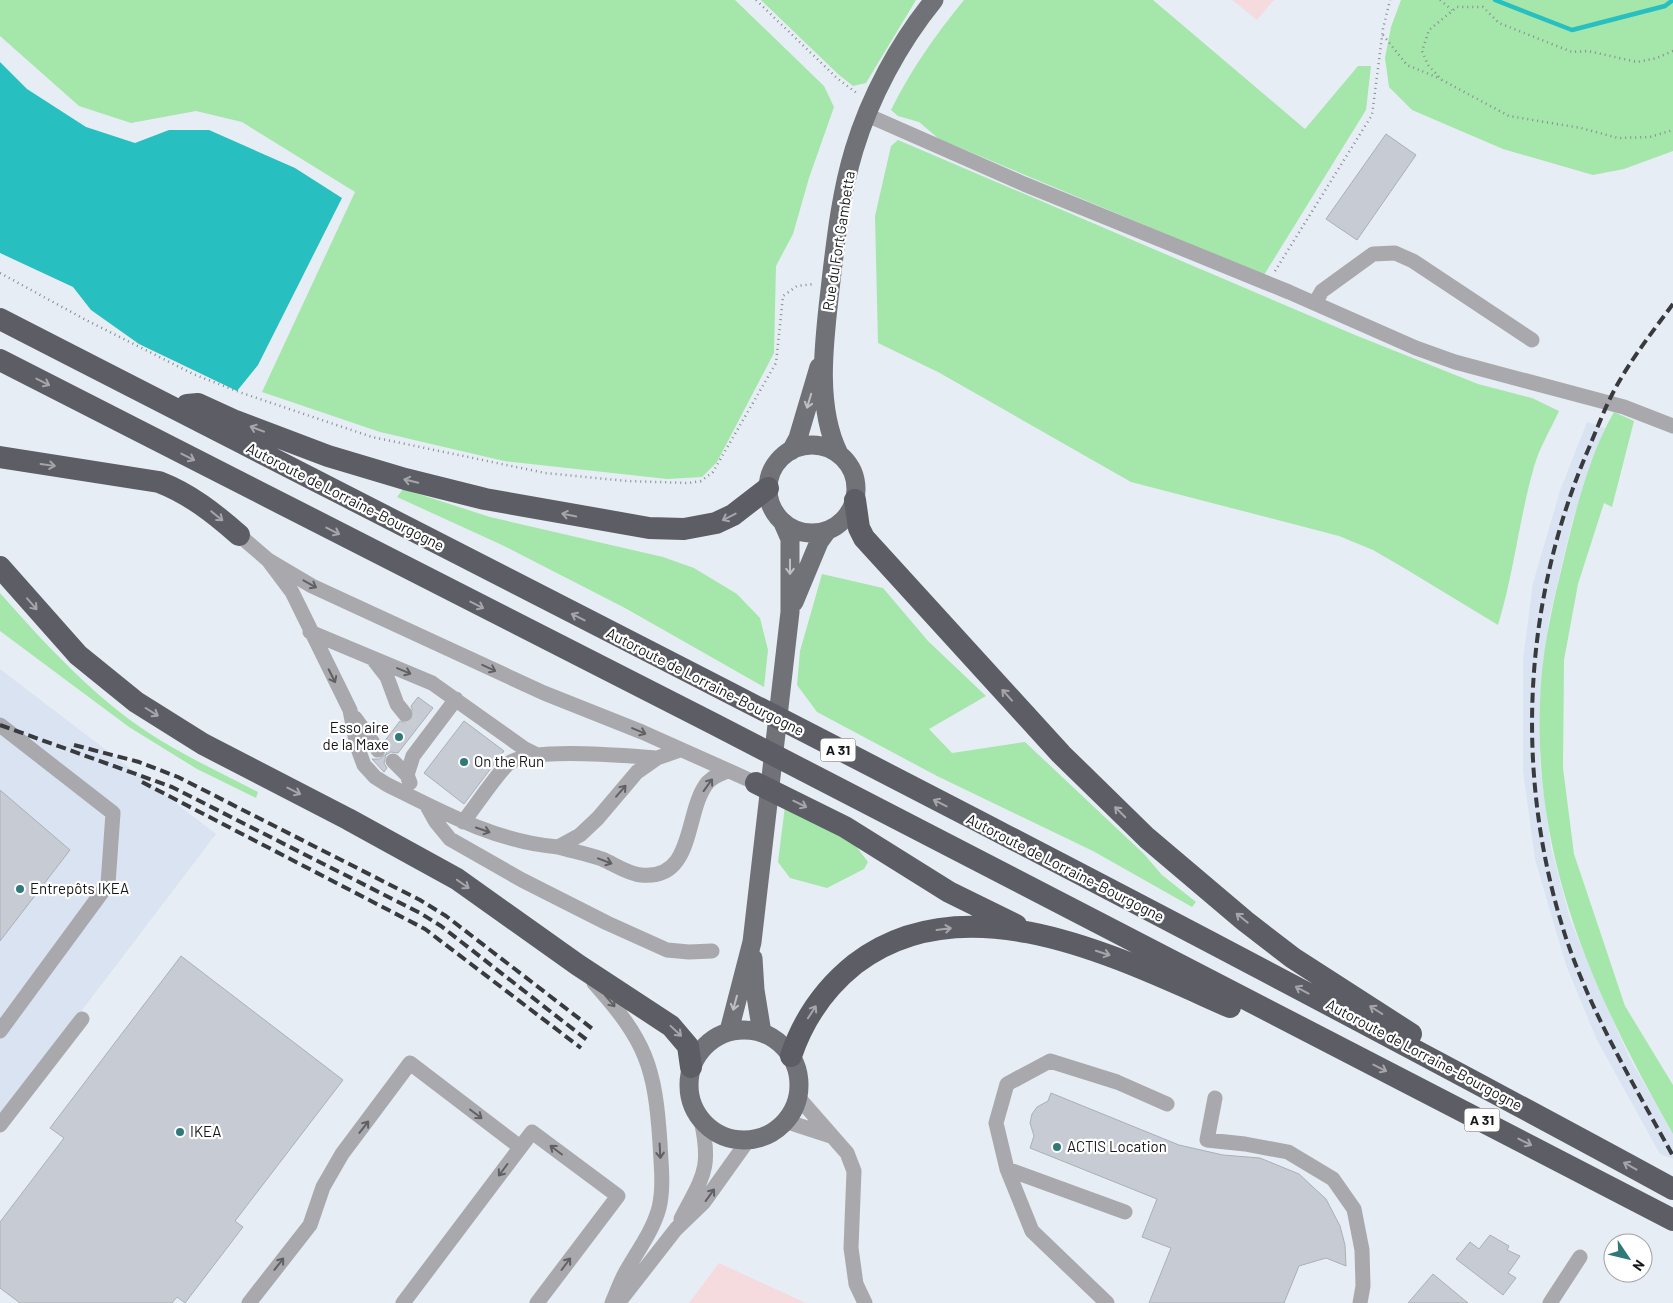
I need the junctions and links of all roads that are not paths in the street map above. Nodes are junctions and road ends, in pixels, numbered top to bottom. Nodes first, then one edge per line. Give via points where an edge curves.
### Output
1 (934, 0) edge
2 (869, 110) junction
3 (1315, 303) junction
4 (0, 319) edge
5 (1532, 340) dead end
6 (823, 354) junction
7 (0, 360) edge
8 (170, 406) junction
9 (1673, 426) edge
10 (791, 451) junction
11 (839, 454) junction
12 (0, 457) edge
13 (768, 488) junction
14 (855, 500) junction
15 (783, 523) junction
16 (827, 531) junction
17 (240, 534) joint
18 (268, 560) junction
19 (0, 567) edge
20 (790, 612) junction
21 (310, 632) junction
22 (372, 658) junction
23 (456, 699) junction
24 (350, 710) junction
25 (405, 714) tunnel mouth
26 (0, 725) edge
27 (378, 750) dead end
28 (680, 750) junction
29 (539, 756) junction
30 (657, 758) junction
31 (393, 760) dead end
32 (728, 771) junction
33 (407, 775) junction
34 (762, 791) junction
35 (421, 802) junction
36 (463, 822) junction
37 (558, 847) junction
38 (1029, 932) junction
39 (752, 942) junction
40 (712, 951) dead end
41 (578, 965) junction
42 (82, 1019) dead end
43 (1290, 1022) junction
44 (0, 1031) edge
45 (728, 1032) junction
46 (762, 1032) junction
47 (791, 1056) junction
48 (1441, 1063) junction
49 (692, 1067) junction
50 (797, 1096) junction
51 (1215, 1098) dead end
52 (1167, 1104) dead end
53 (701, 1120) junction
54 (785, 1121) junction
55 (0, 1124) edge
56 (833, 1136) junction
57 (749, 1139) junction
58 (520, 1147) junction
59 (1007, 1169) junction
60 (1673, 1189) edge
61 (1125, 1212) dead end
62 (1673, 1220) edge
63 (676, 1229) junction
64 (1580, 1257) dead end
65 (249, 1303) edge
66 (403, 1303) edge
67 (537, 1303) edge
68 (612, 1303) edge
69 (618, 1303) edge
70 (865, 1303) edge
71 (1107, 1303) edge
72 (1360, 1303) edge
73 (1550, 1303) edge

1 - 2 main road, Rue du Fort Gambetta via 890,67
2 - 3 street via 1024,184
2 - 6 main road, Rue du Fort Gambetta via 845,187
3 - 5 street via 1322,291 1373,254 1395,253 1413,261
3 - 9 street via 1455,362 1599,399
4 - 8 highway, Autoroute de Lorraine-Bourgogne / A 31
6 -> 10 main road, Rue du Fort Gambetta via 798,438
6 - 11 main road, Rue du Fort Gambetta via 826,414 831,438
7 -> 43 highway, Autoroute de Lorraine-Bourgogne / A 31
13 -> 8 highway via 733,515 716,523 700,527 649,528 485,499 405,479 319,453 198,404
48 -> 8 highway, Autoroute de Lorraine-Bourgogne / A 31
10 - 11 main road via 816,445
10 - 13 main road via 779,460 771,473
11 - 14 main road via 854,475 857,487
12 -> 17 highway via 159,482 181,490
13 - 15 main road via 775,513
14 - 16 main road via 840,524
48 -> 14 highway via 1406,1029 1293,958 1146,838 1061,754 864,538 859,528
15 - 16 main road via 797,531 812,534
15 -> 20 main road via 790,539
16 - 20 main road via 819,542
17 - 18 street
18 - 21 street via 292,592
18 -> 28 street via 312,586 392,623 544,693
19 -> 41 highway via 78,655 136,702 203,744 436,867
20 - 34 main road via 783,677
21 - 22 street
21 -> 24 street
22 -> 23 street via 432,683
22 - 25 street via 387,677 397,704
23 - 29 street
23 - 33 street via 426,729
24 - 27 street
24 - 35 street via 364,765 380,781
26 - 44 street via 113,813 108,884
28 - 30 street
28 - 32 street
29 - 30 street via 588,754
29 - 36 street via 520,757 508,764
37 -> 30 street via 580,835 638,772
31 - 33 street
32 - 34 street
37 -> 32 street via 641,875 669,869 687,842 698,801 707,783
33 - 35 street
34 -> 38 highway via 845,827 949,892
34 - 39 main road
35 - 36 street
35 - 40 street via 450,840 607,924 666,950
36 -> 37 street via 484,831
38 -> 43 highway via 1124,960 1246,1014
47 -> 38 highway via 795,1041 830,987 871,952 897,939 940,930 964,927
39 -> 45 main road
39 - 46 main road
41 -> 49 highway via 628,996 682,1036 691,1053
41 -> 68 street via 631,1030 651,1070 657,1100 662,1184 659,1208
42 - 55 street
43 -> 62 highway, Autoroute de Lorraine-Bourgogne / A 31
45 - 46 main road
45 - 49 main road via 706,1045
46 - 47 main road
47 - 50 main road via 796,1068
60 -> 48 highway, Autoroute de Lorraine-Bourgogne / A 31
49 - 53 main road via 690,1095
50 - 54 main road
50 - 56 street
51 - 72 street via 1207,1140 1288,1152 1333,1179 1354,1209 1362,1250
52 - 59 street via 1117,1082 1050,1061 1006,1084 996,1123
53 - 57 main road via 723,1136
53 - 63 street via 708,1148 706,1168
54 - 56 street
54 - 57 main road via 768,1133
56 - 70 street via 847,1153 854,1170 851,1248 856,1284
63 -> 57 street via 704,1202
65 -> 58 street via 310,1225 323,1187 342,1154 410,1064
58 -> 66 street
67 -> 58 street via 618,1196 532,1132
59 - 61 street
59 - 71 street via 1032,1231
63 - 69 street
64 - 73 street

